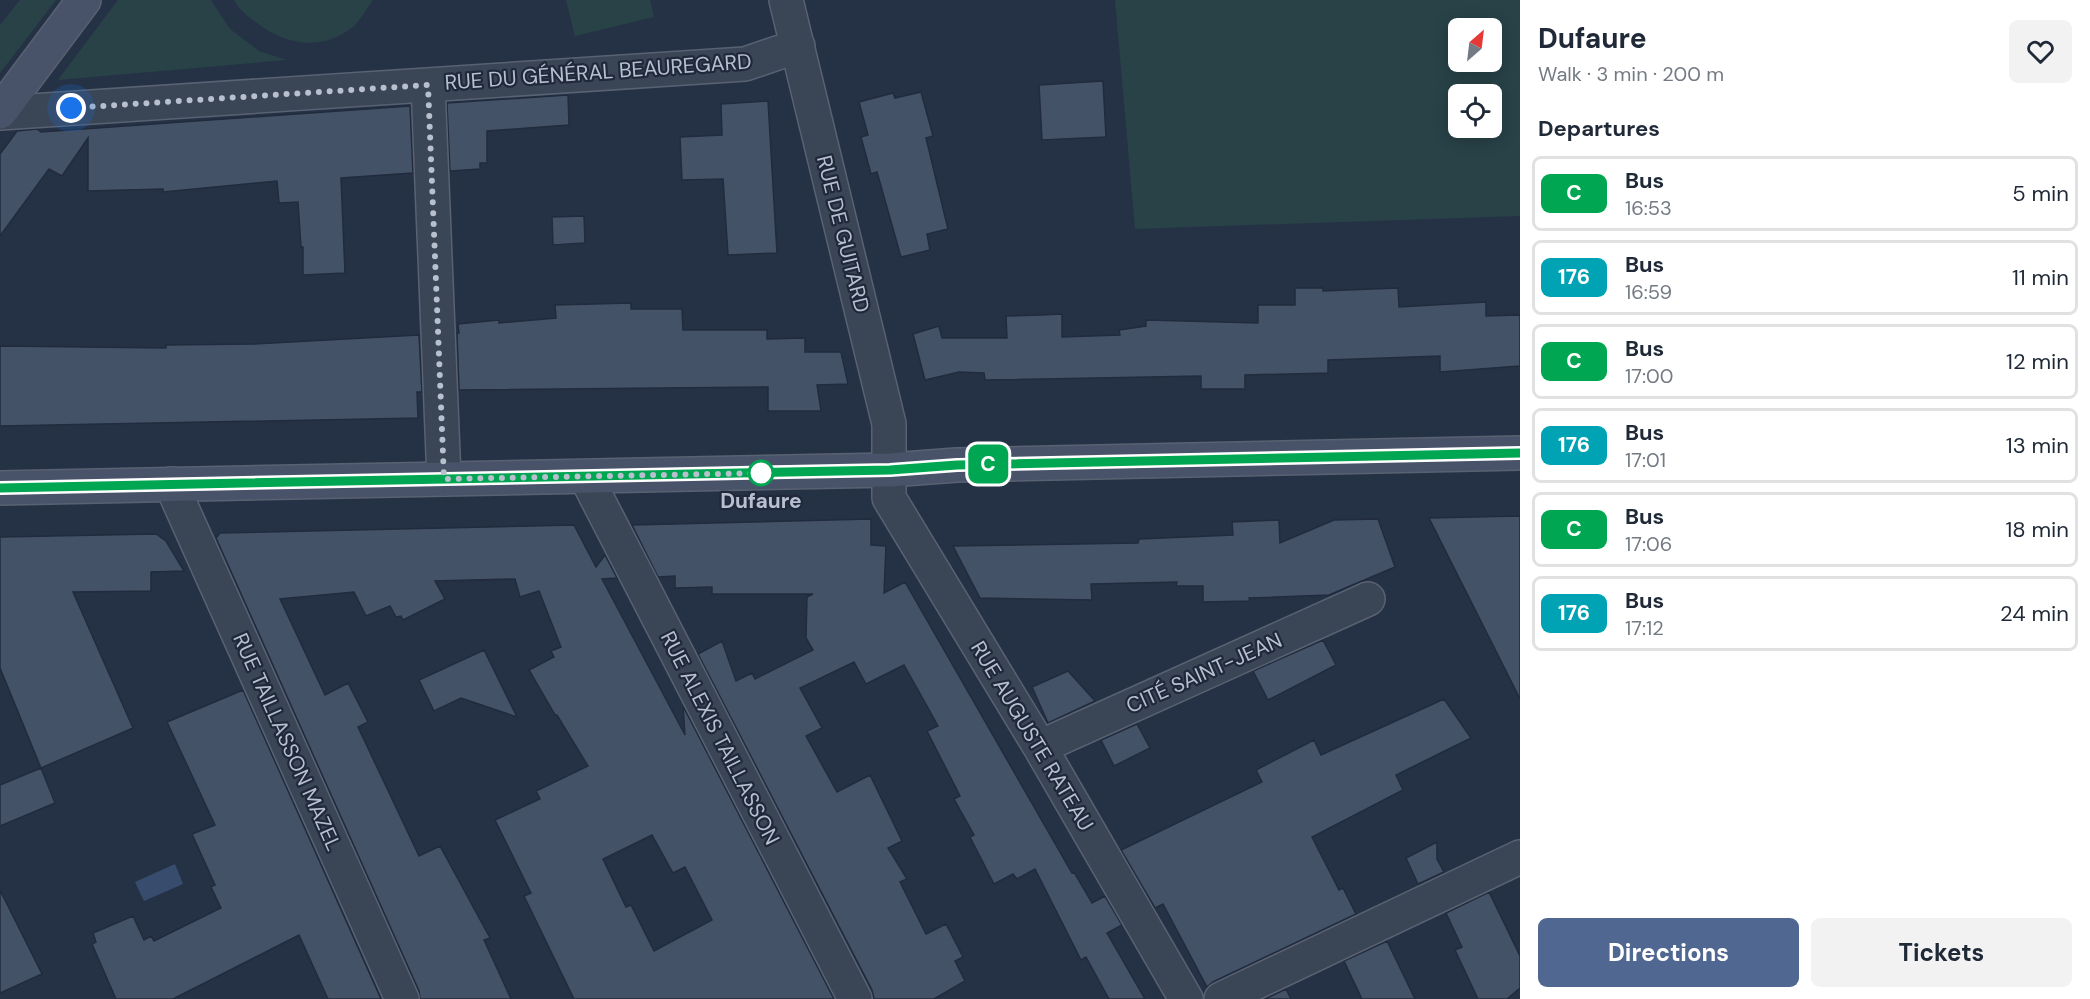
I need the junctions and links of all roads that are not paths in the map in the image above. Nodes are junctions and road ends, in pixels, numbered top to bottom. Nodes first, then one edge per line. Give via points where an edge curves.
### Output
1 (84, 0) edge
2 (786, 0) edge
3 (798, 46) junction
4 (428, 85) junction
5 (0, 112) edge
6 (1520, 453) edge
7 (890, 470) junction
8 (586, 477) junction
9 (444, 479) junction
10 (171, 484) junction
11 (0, 488) edge
12 (1368, 599) dead end
13 (1040, 747) junction
14 (1520, 856) edge
15 (402, 999) edge
16 (855, 999) edge
17 (1185, 999) edge
18 (1221, 999) edge

1 - 5 main road
2 - 3 street, RUE DE GUITARD
3 - 4 street, RUE DU GÉNÉRAL BEAUREGARD via 745,64
3 - 7 street, RUE DE GUITARD via 889,424
4 - 5 street, RUE DU GÉNÉRAL BEAUREGARD
4 - 9 street
6 - 7 main road via 957,465
7 - 8 main road
7 - 13 street, RUE AUGUSTE RATEAU via 889,498
8 - 9 main road
8 - 16 street, RUE ALEXIS TAILLASSON
9 - 10 main road
10 - 11 main road
10 - 15 street, RUE TAILLASSON MAZEL
12 - 13 street, CITÉ SAINT-JEAN
13 - 17 street, RUE AUGUSTE RATEAU
14 - 18 street

